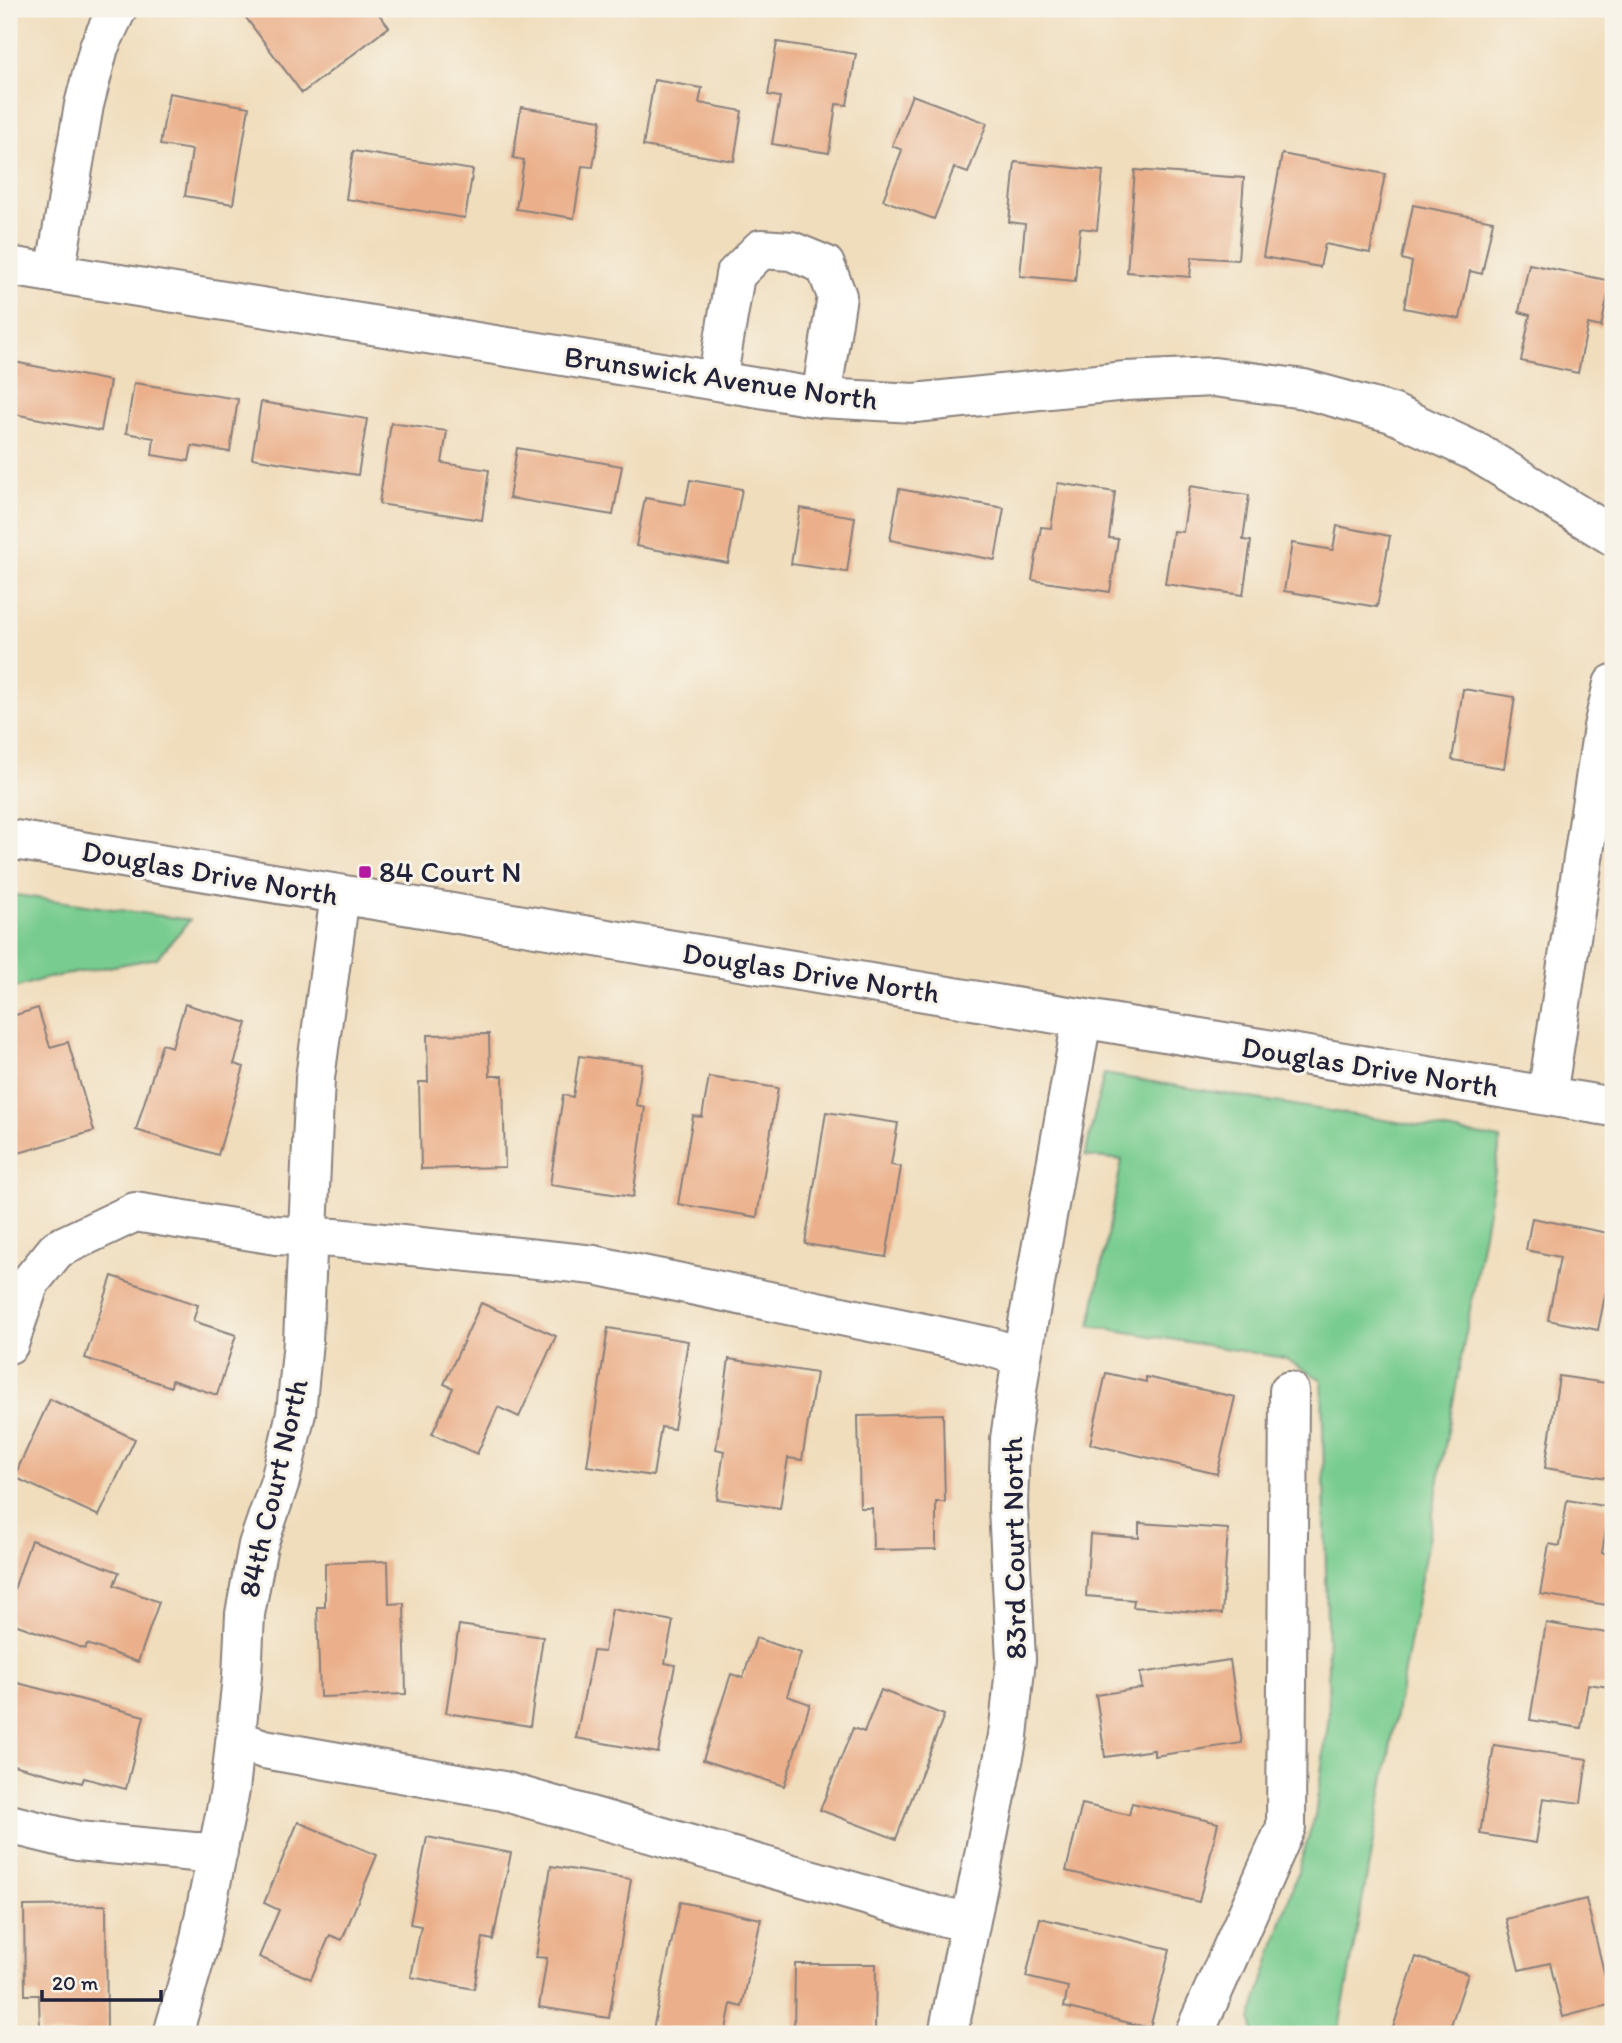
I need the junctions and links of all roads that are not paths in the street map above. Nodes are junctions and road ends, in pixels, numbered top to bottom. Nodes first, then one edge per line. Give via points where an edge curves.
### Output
1 (117, 9) edge
2 (9, 266) edge
3 (55, 273) junction
4 (717, 381) junction
5 (821, 398) junction
6 (1613, 536) edge
7 (1613, 684) edge
8 (9, 839) edge
9 (340, 895) junction
10 (1082, 1018) junction
11 (1547, 1096) junction
12 (1613, 1107) edge
13 (308, 1237) junction
14 (9, 1343) edge
15 (1022, 1357) junction
16 (1289, 1391) dead end
17 (236, 1740) junction
18 (9, 1824) edge
19 (218, 1852) junction
20 (970, 1922) junction
21 (952, 2033) edge
22 (173, 2034) edge
23 (1194, 2034) edge

1 - 3 street via 100,47 84,106
2 - 3 street, Brunswick Avenue North
3 - 4 street, Brunswick Avenue North
4 - 5 street, Brunswick Avenue North
4 - 5 street via 735,275 761,249 791,251 825,265 836,296
5 - 6 street, Brunswick Avenue North via 915,403 1126,381 1214,377 1304,389 1392,413 1476,452
7 - 11 street
8 - 9 street, Douglas Drive North
9 - 10 street, Douglas Drive North
9 - 13 street, 84th Court North via 314,1078
10 - 11 street, Douglas Drive North
10 - 15 street, 83rd Court North
11 - 12 street, Douglas Drive North
13 - 14 street via 135,1212 57,1249 30,1282
13 - 15 street via 594,1265
13 - 17 street, 84th Court North via 296,1413 258,1545 245,1614
15 - 20 street, 83rd Court North via 1010,1439 1008,1508 1016,1659 1007,1736
16 - 23 street via 1286,1827
17 - 19 street, 84th Court North
17 - 20 street via 264,1749 503,1791
18 - 19 street via 78,1841
19 - 22 street, 84th Court North via 198,1948
20 - 21 street, 83rd Court North

